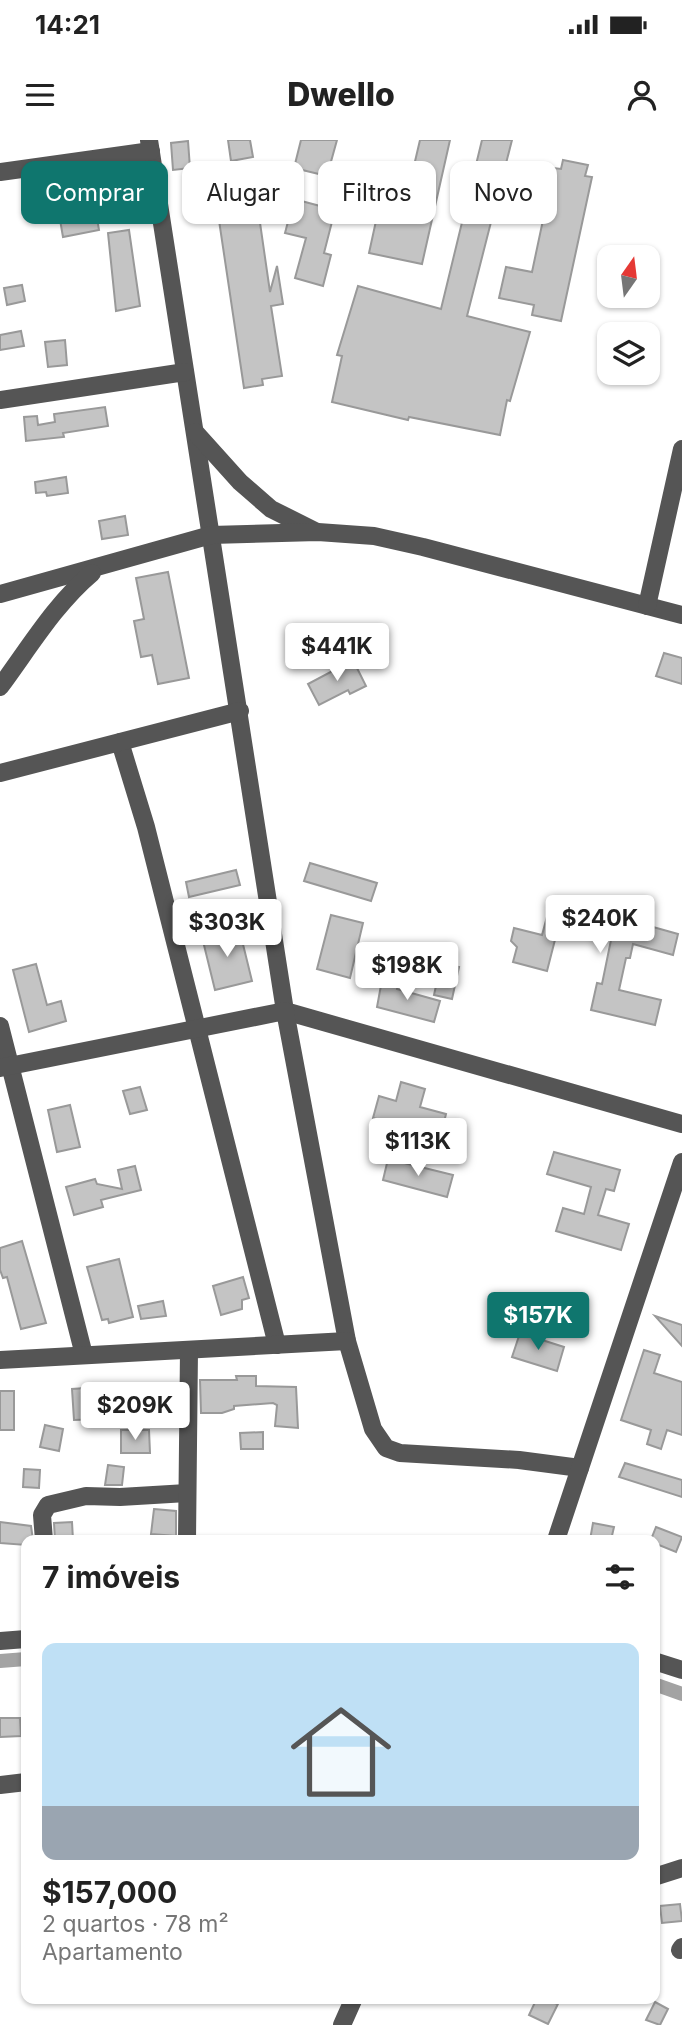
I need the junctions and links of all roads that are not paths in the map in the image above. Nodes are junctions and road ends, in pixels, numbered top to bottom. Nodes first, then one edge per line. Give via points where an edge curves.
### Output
1 (150, 145) edge
2 (0, 172) edge
3 (185, 372) junction
4 (0, 400) edge
5 (195, 432) junction
6 (682, 449) edge
7 (318, 532) junction
8 (211, 536) junction
9 (97, 569) junction
10 (0, 594) edge
11 (647, 606) junction
12 (682, 615) edge
13 (0, 687) edge
14 (240, 711) junction
15 (120, 742) junction
16 (0, 773) edge
17 (285, 1011) junction
18 (0, 1026) edge
19 (198, 1029) junction
20 (5, 1067) edge
21 (682, 1124) edge
22 (682, 1162) edge
23 (347, 1341) junction
24 (277, 1345) junction
25 (190, 1350) junction
26 (84, 1355) junction
27 (0, 1360) edge
28 (580, 1468) junction
29 (187, 1493) junction
30 (44, 1535) edge
31 (187, 1535) edge
32 (558, 1535) edge
33 (21, 1639) edge
34 (0, 1641) edge
35 (660, 1663) edge
36 (682, 1670) edge
37 (21, 1783) edge
38 (0, 1785) edge
39 (682, 1868) edge
40 (660, 1875) edge
41 (351, 2004) edge
42 (342, 2025) edge

1 - 2 street
1 - 3 street
3 - 4 street
3 - 5 street
5 - 7 street via 271,509
5 - 8 street
6 - 11 street
7 - 8 street
7 - 11 street via 423,547
8 - 9 street
8 - 14 street
9 - 10 street
9 - 13 street via 74,587
11 - 12 street
14 - 15 street
14 - 17 street
15 - 16 street
15 - 19 street
17 - 19 street
17 - 21 street
17 - 23 street
18 - 20 street
19 - 20 street
19 - 24 street
20 - 26 street
22 - 28 street
23 - 24 street
23 - 28 street via 373,1429 386,1448 415,1455
24 - 25 street
25 - 26 street
25 - 29 street
26 - 27 street
28 - 32 street
29 - 30 street via 86,1496 48,1505 42,1515
29 - 31 street
33 - 34 street
35 - 36 street
37 - 38 street
39 - 40 street
41 - 42 street

